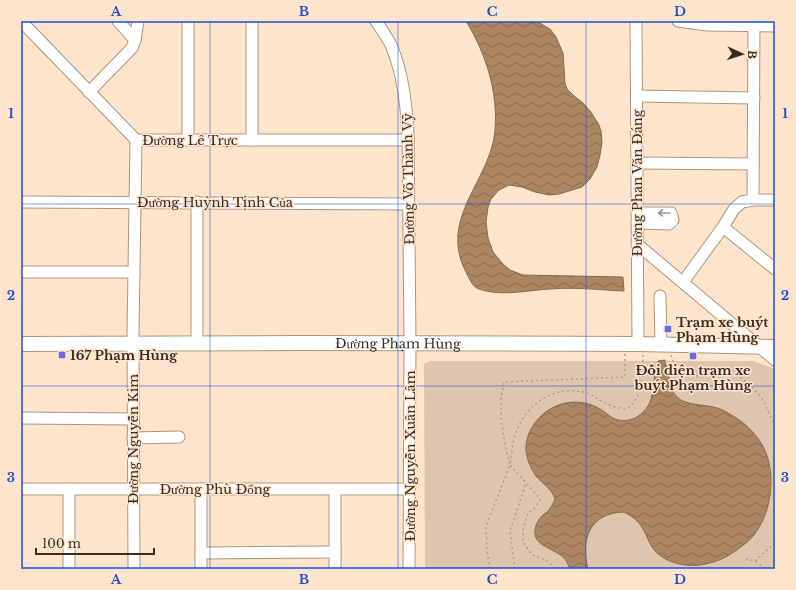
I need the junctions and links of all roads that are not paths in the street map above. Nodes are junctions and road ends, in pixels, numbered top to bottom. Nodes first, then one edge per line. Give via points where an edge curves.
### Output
1 (21, 21) edge
2 (118, 21) edge
3 (138, 21) edge
4 (188, 21) edge
5 (252, 21) edge
6 (376, 21) edge
7 (636, 21) edge
8 (678, 21) edge
9 (754, 24) edge
10 (775, 26) edge
11 (136, 40) junction
12 (89, 92) junction
13 (637, 96) junction
14 (754, 98) junction
15 (136, 140) junction
16 (188, 140) junction
17 (252, 140) junction
18 (408, 140) junction
19 (637, 163) junction
20 (753, 164) junction
21 (753, 200) junction
22 (775, 200) edge
23 (21, 202) edge
24 (135, 202) junction
25 (197, 202) junction
26 (409, 204) junction
27 (723, 227) junction
28 (637, 244) junction
29 (775, 269) edge
30 (21, 272) edge
31 (134, 272) junction
32 (684, 282) junction
33 (660, 296) dead end
34 (133, 343) junction
35 (197, 343) junction
36 (410, 343) junction
37 (21, 344) edge
38 (665, 345) junction
39 (775, 346) edge
40 (635, 347) junction
41 (758, 347) junction
42 (775, 360) edge
43 (21, 418) edge
44 (133, 419) junction
45 (179, 437) dead end
46 (133, 438) junction
47 (21, 489) edge
48 (69, 489) junction
49 (134, 489) junction
50 (201, 489) junction
51 (409, 489) junction
52 (335, 490) junction
53 (335, 552) junction
54 (201, 553) junction
55 (68, 569) edge
56 (134, 569) edge
57 (201, 569) edge
58 (335, 569) edge
59 (409, 569) edge

1 - 12 street, Đường Lê Trực
2 - 11 street
3 - 11 street
4 - 16 street
5 - 17 street
6 - 18 street, Đường Võ Thành Vỹ via 390,44 402,76
7 - 13 street, Đường Phan Văn Đáng
8 - 9 street via 707,25
9 - 10 street
9 - 14 street
11 - 12 street via 132,48
12 - 15 street, Đường Lê Trực
13 - 14 street
13 - 19 street, Đường Phan Văn Đáng
14 - 20 street
15 - 16 street, Đường Lê Trực
15 - 24 street, Đường Nguyễn Kim
16 - 17 street, Đường Lê Trực
17 - 18 street, Đường Lê Trực
18 - 26 street, Đường Võ Thành Vỹ
19 - 20 street
19 - 28 street, Đường Phan Văn Đáng
20 - 21 street
21 - 22 street
21 - 27 street via 742,202 734,209
23 - 24 street, Đường Huỳnh Tịnh Của
24 - 25 street, Đường Huỳnh Tịnh Của
24 - 31 street, Đường Nguyễn Kim
25 - 26 street, Đường Huỳnh Tịnh Của
25 - 35 street
26 - 36 street, Đường Võ Thành Vỹ
27 - 29 street
27 - 32 street
28 - 32 street
28 - 40 street, Đường Phan Văn Đáng
30 - 31 street
31 - 34 street, Đường Nguyễn Kim
32 - 41 street
33 - 38 street
34 - 35 main road, Đường Phạm Hùng
34 - 37 main road, Đường Phạm Hùng
34 - 44 street, Đường Nguyễn Kim
35 - 36 main road, Đường Phạm Hùng
36 - 40 main road, Đường Phạm Hùng
36 - 51 street, Đường Nguyễn Xuân Lâm
38 - 40 main road, Đường Phạm Hùng
38 - 41 main road, Đường Phạm Hùng
39 - 41 main road, Đường Phạm Hùng
41 - 42 street
43 - 44 street
44 - 46 street, Đường Nguyễn Kim
45 - 46 street
46 - 49 street, Đường Nguyễn Kim
47 - 48 street, Đường Phù Đổng
48 - 49 street, Đường Phù Đổng
48 - 55 street
49 - 50 street, Đường Phù Đổng
49 - 56 street, Đường Nguyễn Kim
50 - 52 street, Đường Phù Đổng
50 - 54 street
51 - 52 street, Đường Phù Đổng
51 - 59 street, Đường Nguyễn Xuân Lâm
52 - 53 street
53 - 54 street
53 - 58 street
54 - 57 street

